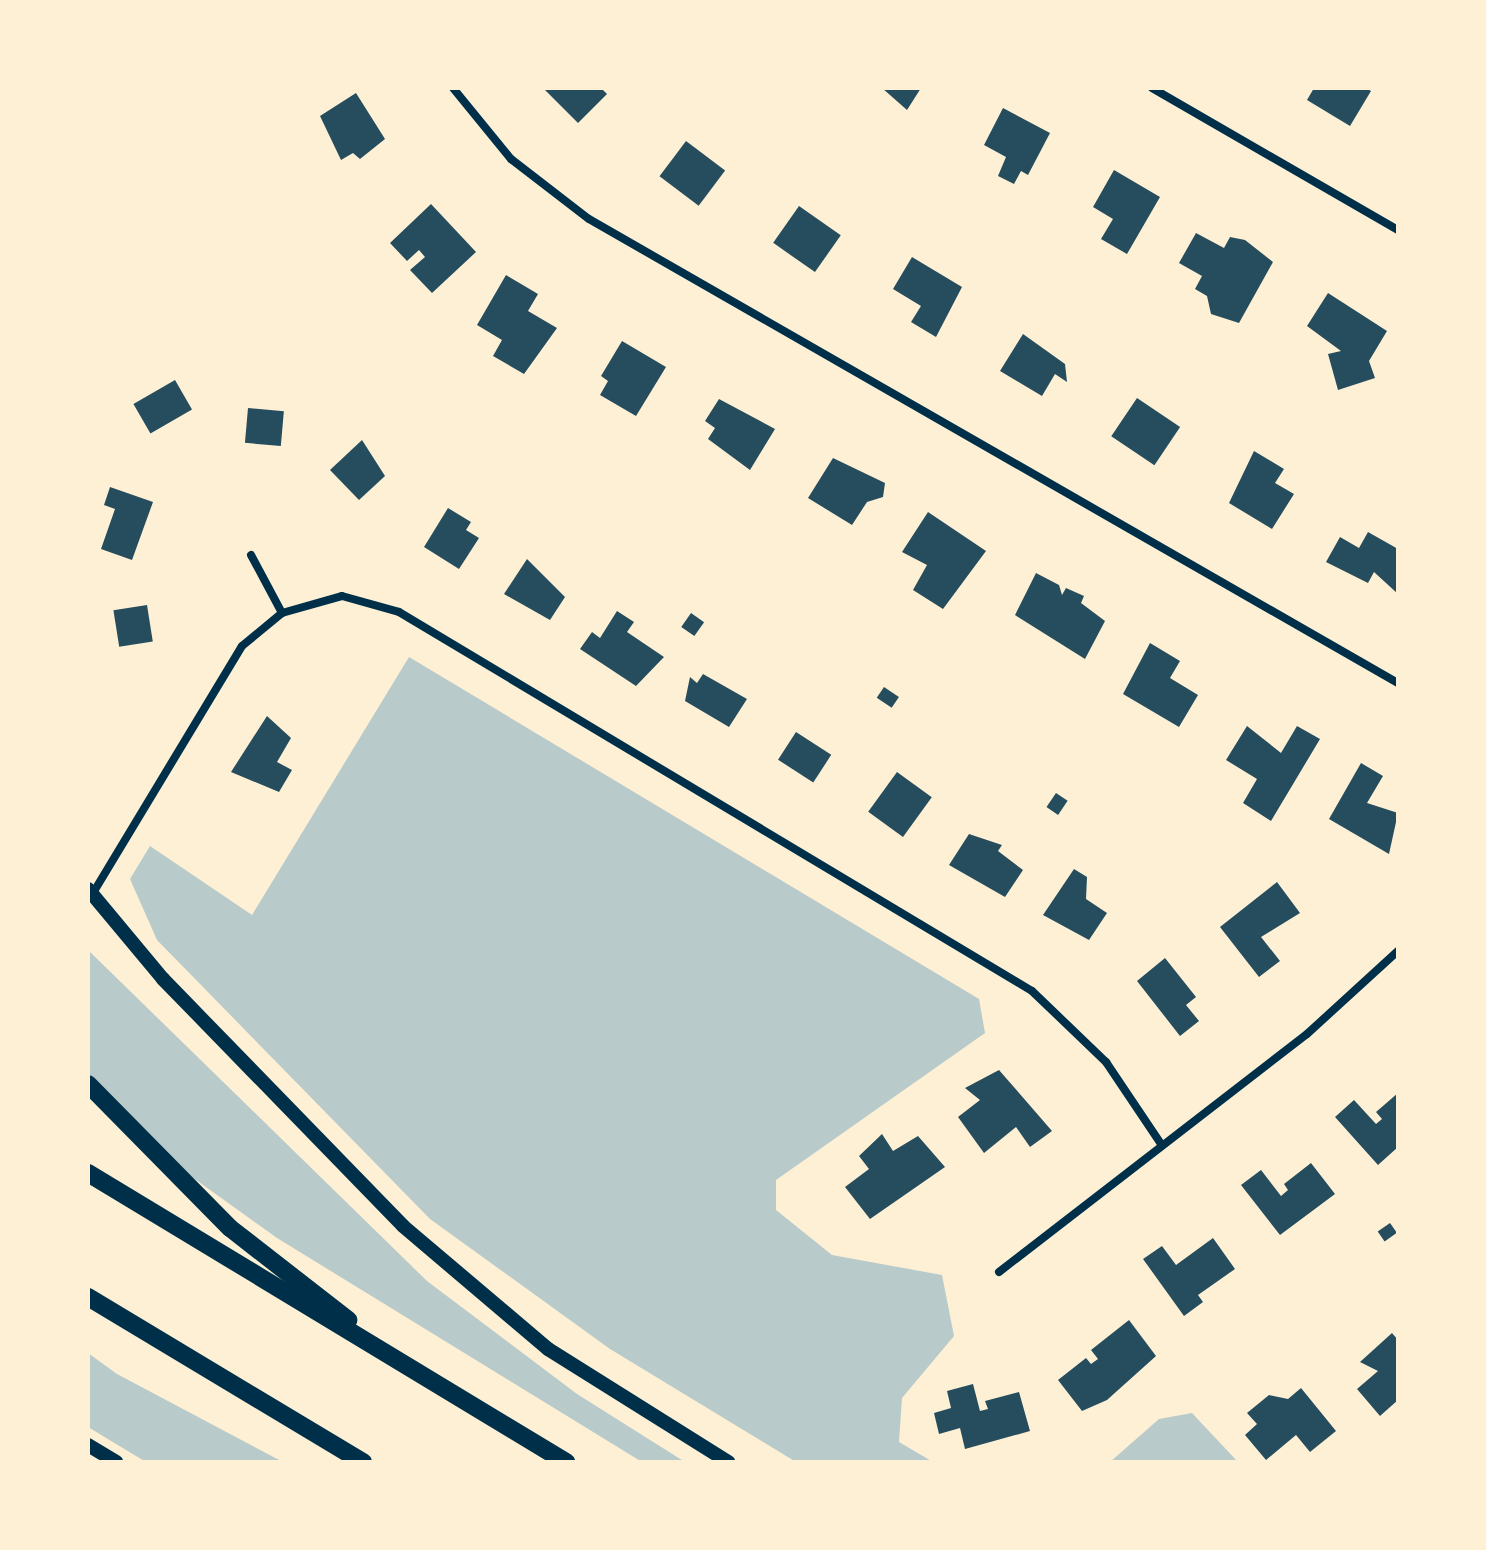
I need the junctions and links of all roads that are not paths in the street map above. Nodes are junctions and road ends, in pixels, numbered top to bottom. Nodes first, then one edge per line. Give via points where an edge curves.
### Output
1 (453, 88) edge
2 (1152, 88) edge
3 (1398, 230) edge
4 (251, 555) dead end
5 (282, 613) junction
6 (1398, 683) edge
7 (91, 891) edge
8 (1398, 951) edge
9 (88, 1084) edge
10 (1161, 1144) junction
11 (88, 1173) edge
12 (999, 1272) dead end
13 (88, 1297) edge
14 (417, 1373) junction
15 (88, 1445) edge
16 (116, 1462) edge
17 (363, 1462) edge
18 (566, 1462) edge
19 (728, 1462) edge

1 - 6 street via 511,159 589,219
2 - 3 street
4 - 5 street
5 - 7 street via 242,646
5 - 10 street via 342,596 399,612 1032,991 1098,1053
7 - 19 main road via 163,979 403,1226 548,1349
8 - 10 street via 1307,1034
9 - 14 highway via 230,1228
10 - 12 street
11 - 14 highway
13 - 17 highway
14 - 18 highway
15 - 16 main road

